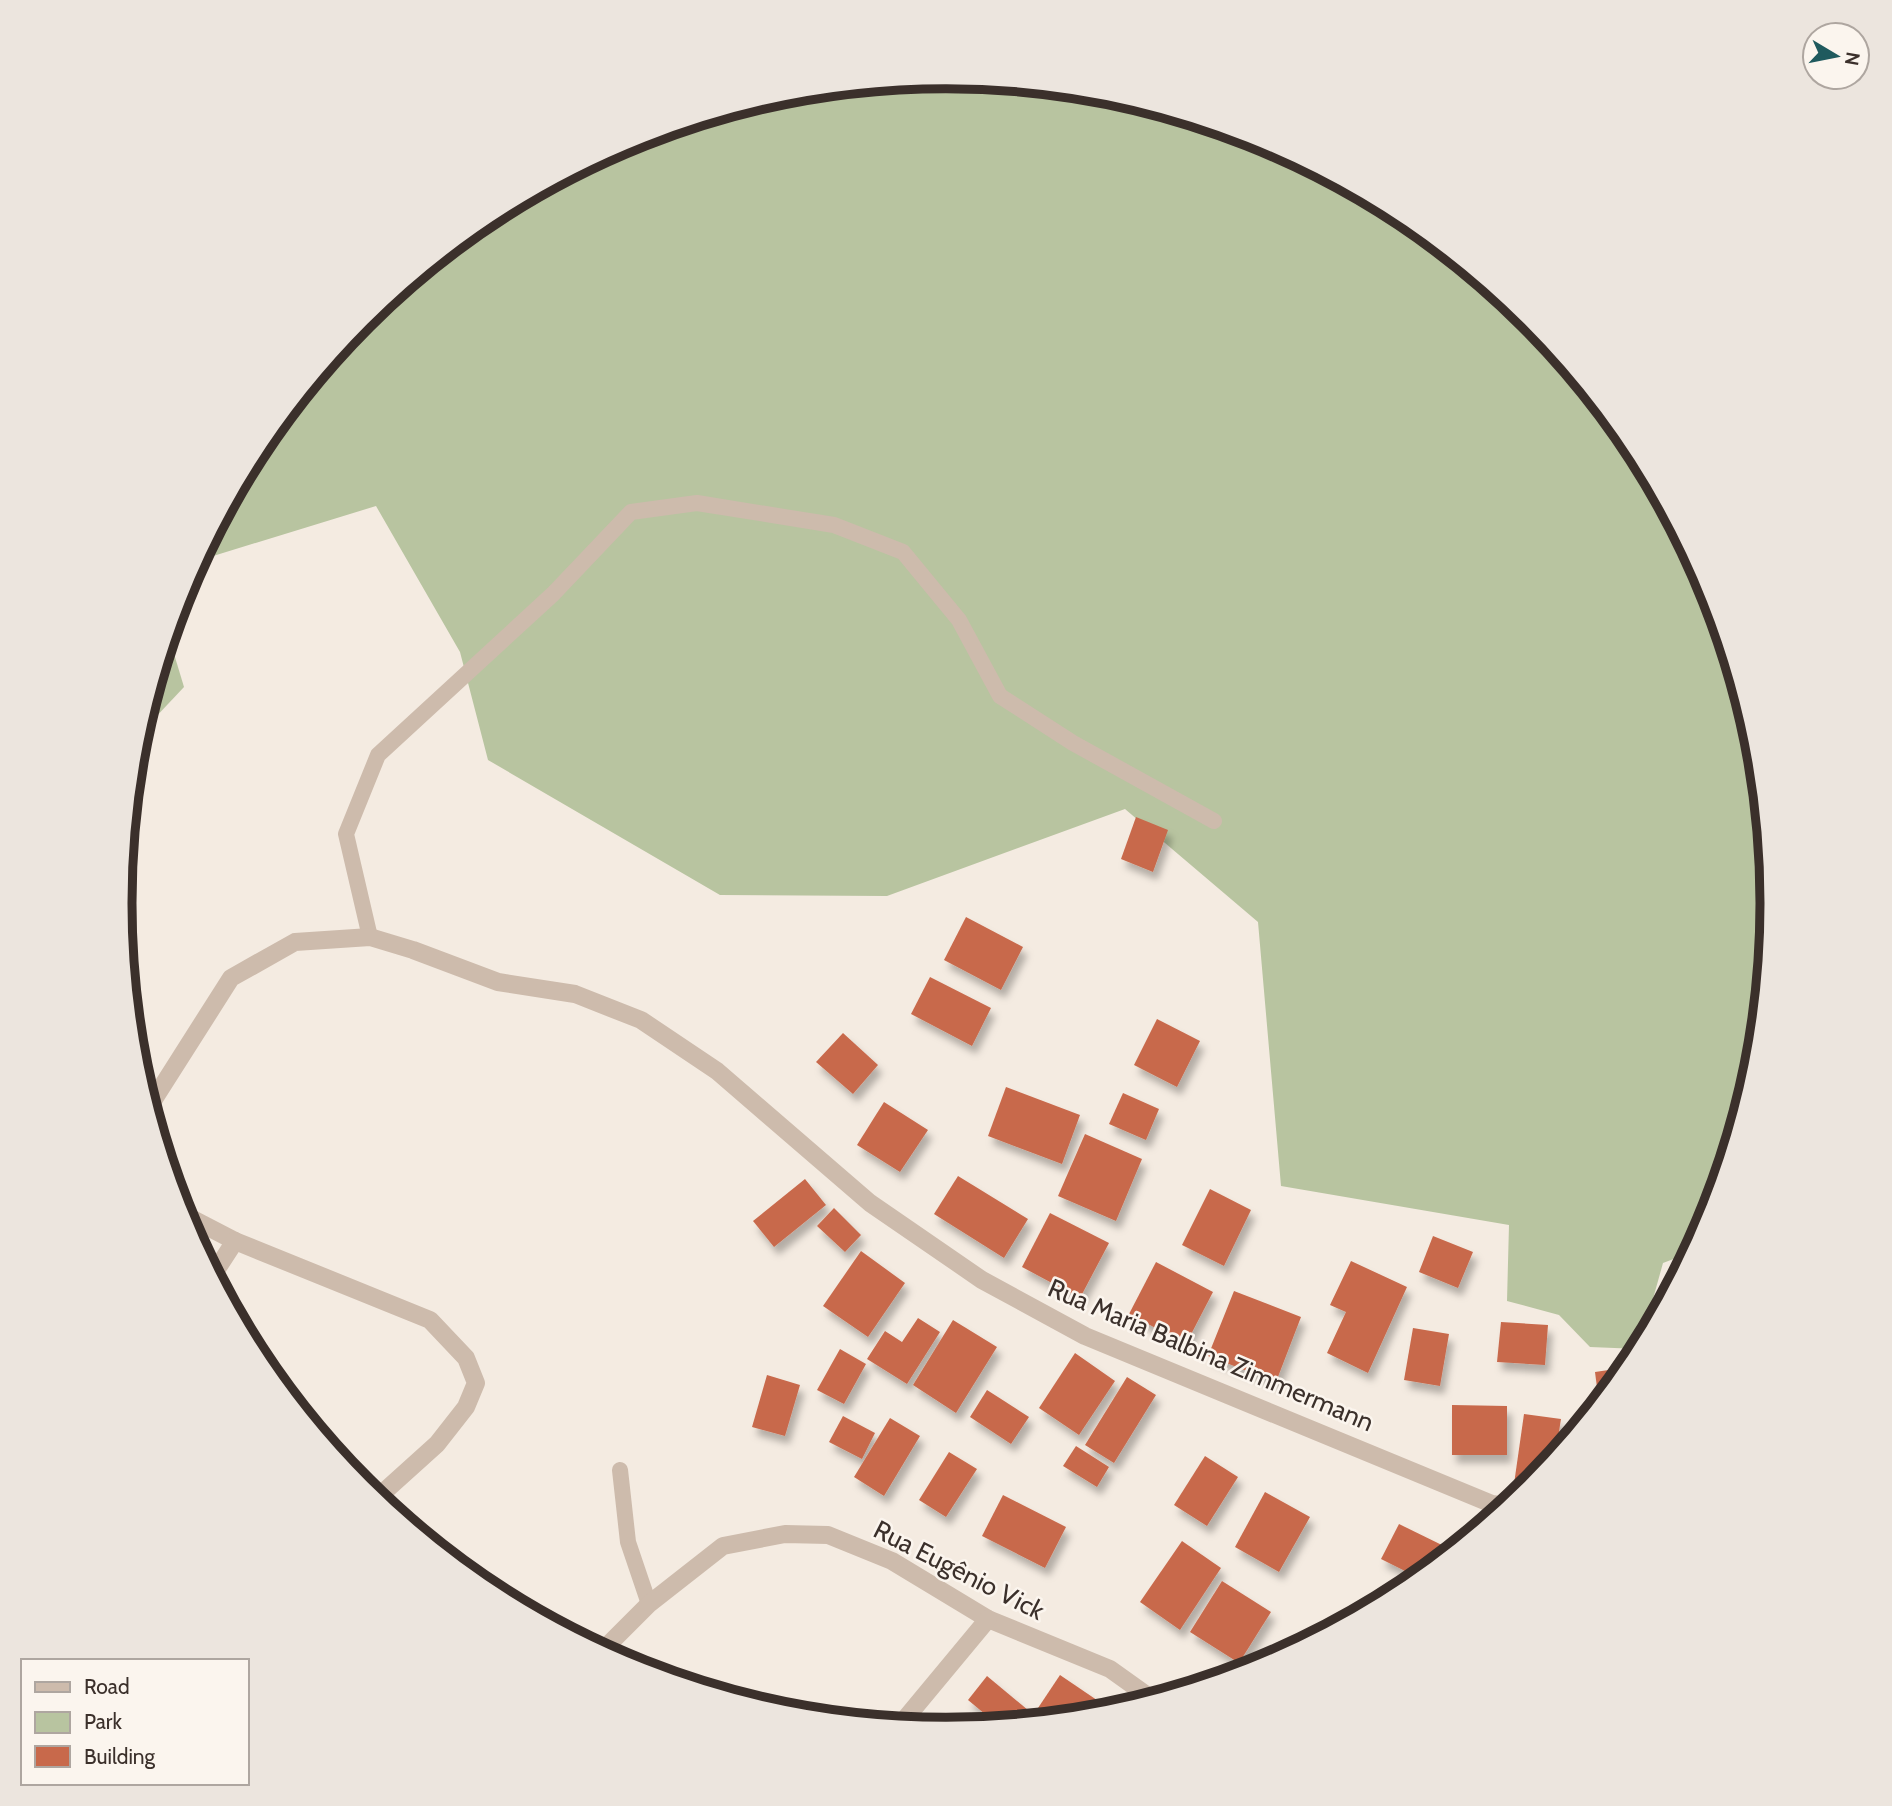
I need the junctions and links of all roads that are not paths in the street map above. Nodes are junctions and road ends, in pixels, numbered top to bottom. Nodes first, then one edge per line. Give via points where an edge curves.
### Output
1 (1214, 821) dead end
2 (370, 937) junction
3 (156, 1096) edge
4 (197, 1221) edge
5 (235, 1241) junction
6 (218, 1267) edge
7 (620, 1470) dead end
8 (385, 1491) edge
9 (1494, 1504) edge
10 (649, 1604) junction
11 (988, 1619) junction
12 (609, 1644) edge
13 (1143, 1692) edge
14 (907, 1716) edge

1 - 2 lane via 1073,743 1000,696 958,620 903,552 834,525 698,503 631,512 553,594 378,755 346,834
2 - 3 street, Rua Maria Balbina Zimmermann via 295,942 231,978
2 - 9 street, Rua Maria Balbina Zimmermann via 498,982 575,994 641,1020 718,1071 870,1203 982,1280 1085,1335
4 - 5 street
5 - 6 street
5 - 8 street via 430,1320 466,1358 476,1383 466,1407 437,1444
7 - 10 lane via 628,1542
10 - 11 street, Rua Eugênio Vick via 723,1546 785,1534 828,1535 892,1561
10 - 12 street, Rua Eugênio Vick
11 - 13 street, Rua Eugênio Vick via 1110,1669
11 - 14 street

